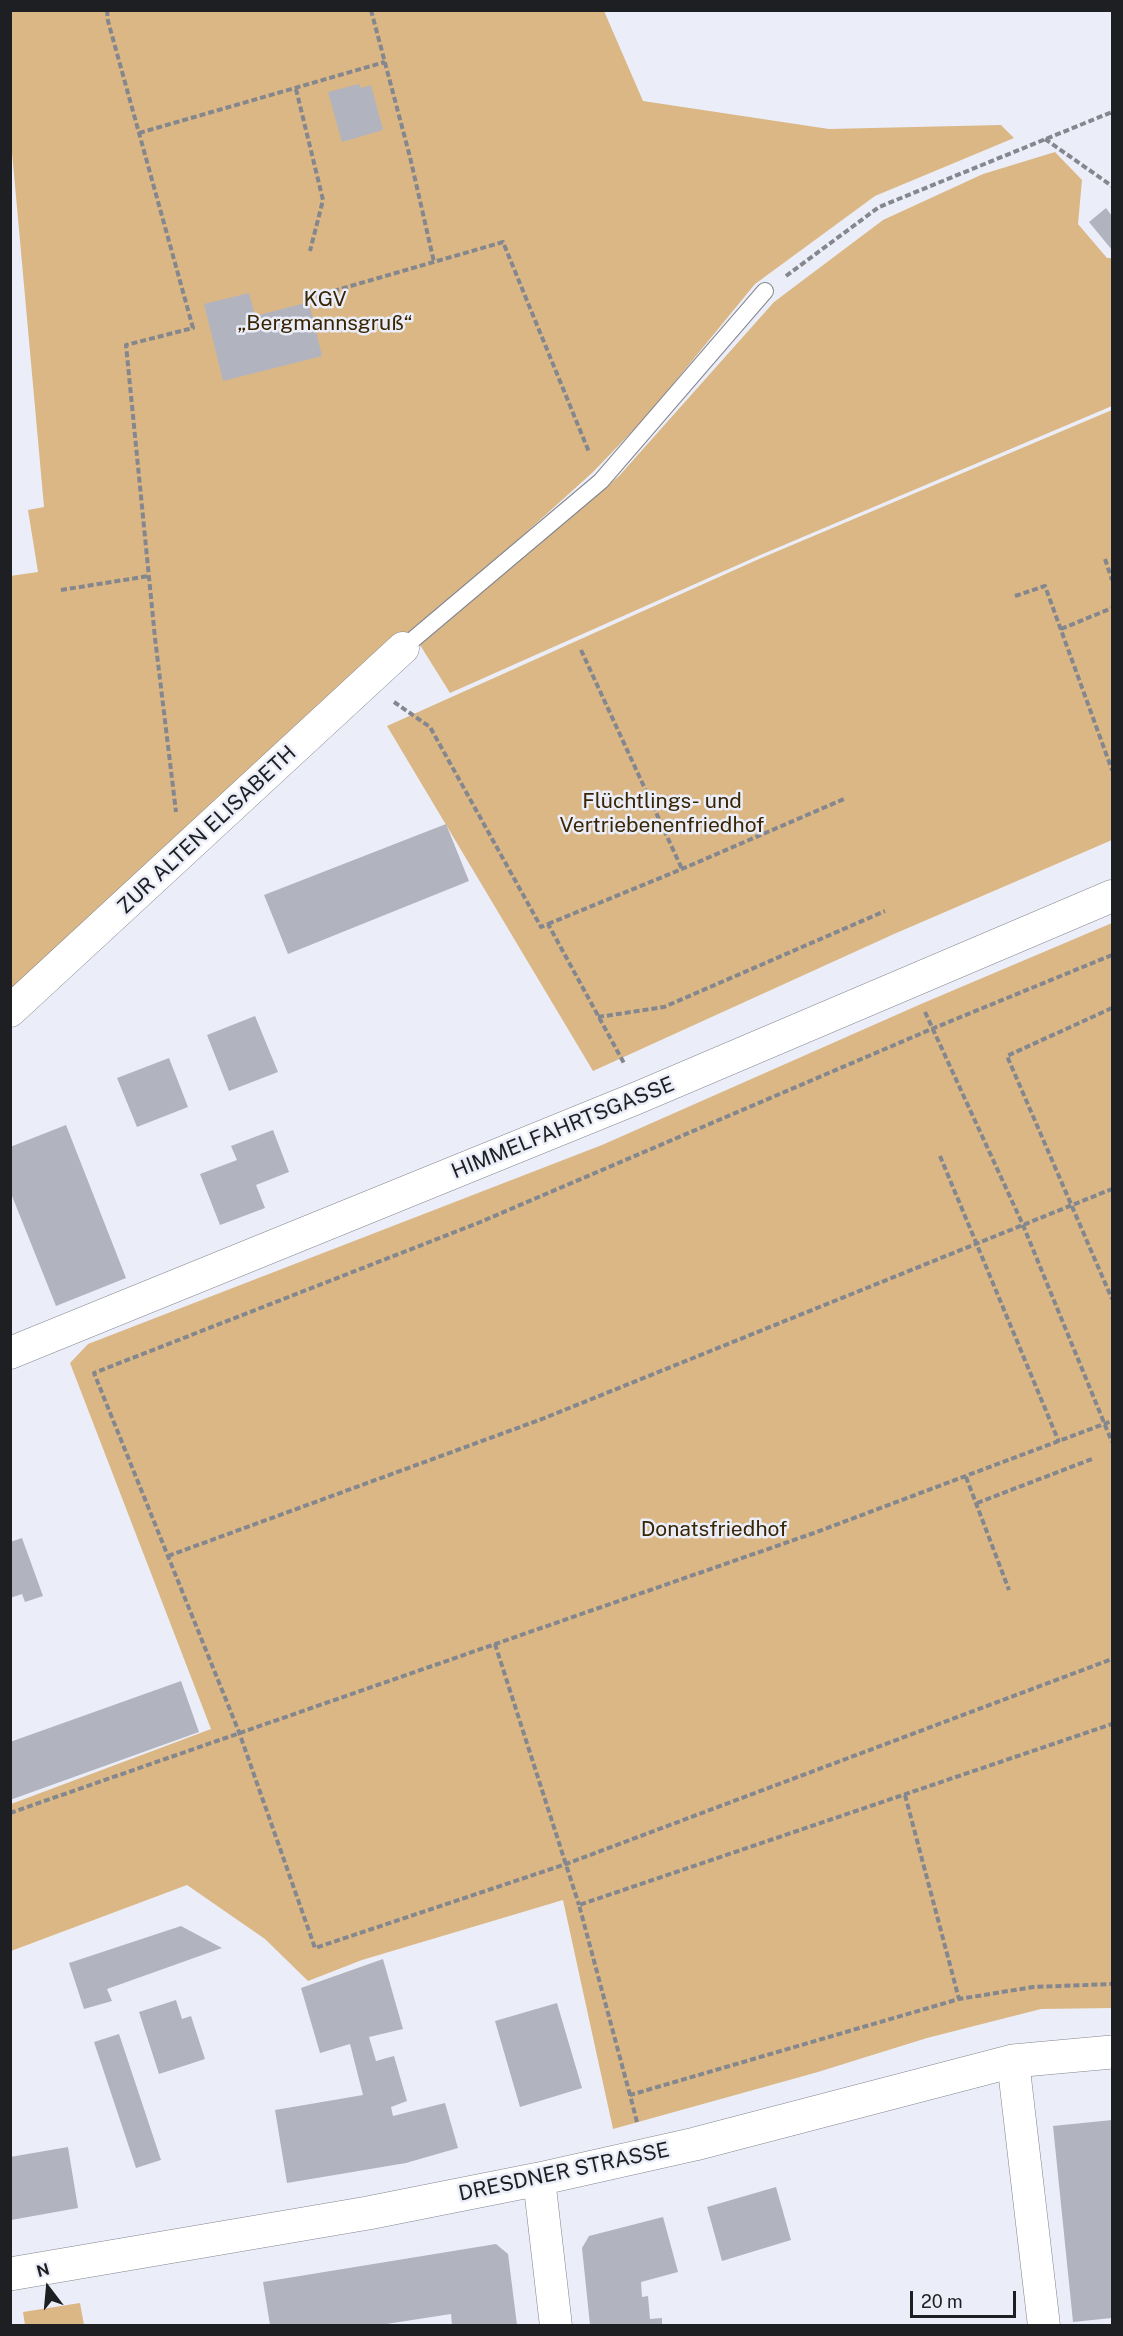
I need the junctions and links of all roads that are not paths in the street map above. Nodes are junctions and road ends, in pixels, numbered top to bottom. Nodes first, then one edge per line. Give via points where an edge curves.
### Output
1 (765, 291) road end
2 (402, 648) joint
3 (1113, 896) edge
4 (10, 1011) edge
5 (10, 1353) edge
6 (1113, 2052) edge
7 (1013, 2061) junction
8 (539, 2179) junction
9 (10, 2274) edge
10 (556, 2325) edge
11 (1044, 2325) edge

1 - 2 lane via 601,481
2 - 4 street, ZUR ALTEN ELISABETH
3 - 5 street, HIMMELFAHRTSGASSE via 637,1098
6 - 7 main road, DRESDNER STRASSE
7 - 8 main road, DRESDNER STRASSE
7 - 11 street
8 - 9 main road, DRESDNER STRASSE via 368,2213
8 - 10 street

